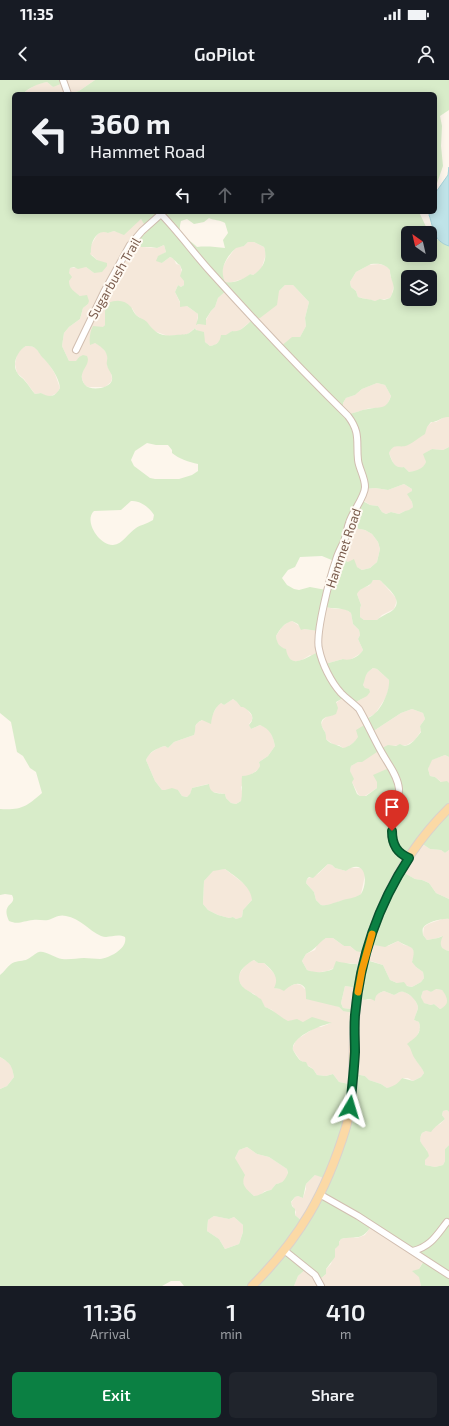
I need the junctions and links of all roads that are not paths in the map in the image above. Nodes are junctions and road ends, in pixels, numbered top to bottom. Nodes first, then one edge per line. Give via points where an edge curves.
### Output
1 (63, 80) edge
2 (67, 92) edge
3 (159, 214) edge
4 (161, 214) edge
5 (76, 350) dead end
6 (449, 808) edge
7 (409, 858) junction
8 (320, 1195) junction
9 (447, 1222) dead end
10 (284, 1250) junction
11 (413, 1251) junction
12 (449, 1275) edge
13 (252, 1286) edge
14 (321, 1286) edge

1 - 2 street
3 - 5 street, Sugarbush Trail via 130,245
4 - 7 street, Hammet Road via 286,354 354,424 358,460 365,486 336,559 321,618 318,648 335,684 358,709 395,776 399,789 392,839 398,851
6 - 7 main road
7 - 8 main road via 385,900 366,953 355,1015 350,1107 340,1149
8 - 10 main road
8 - 11 street
9 - 11 street via 430,1244
10 - 13 main road
10 - 14 street via 315,1275
11 - 12 street

